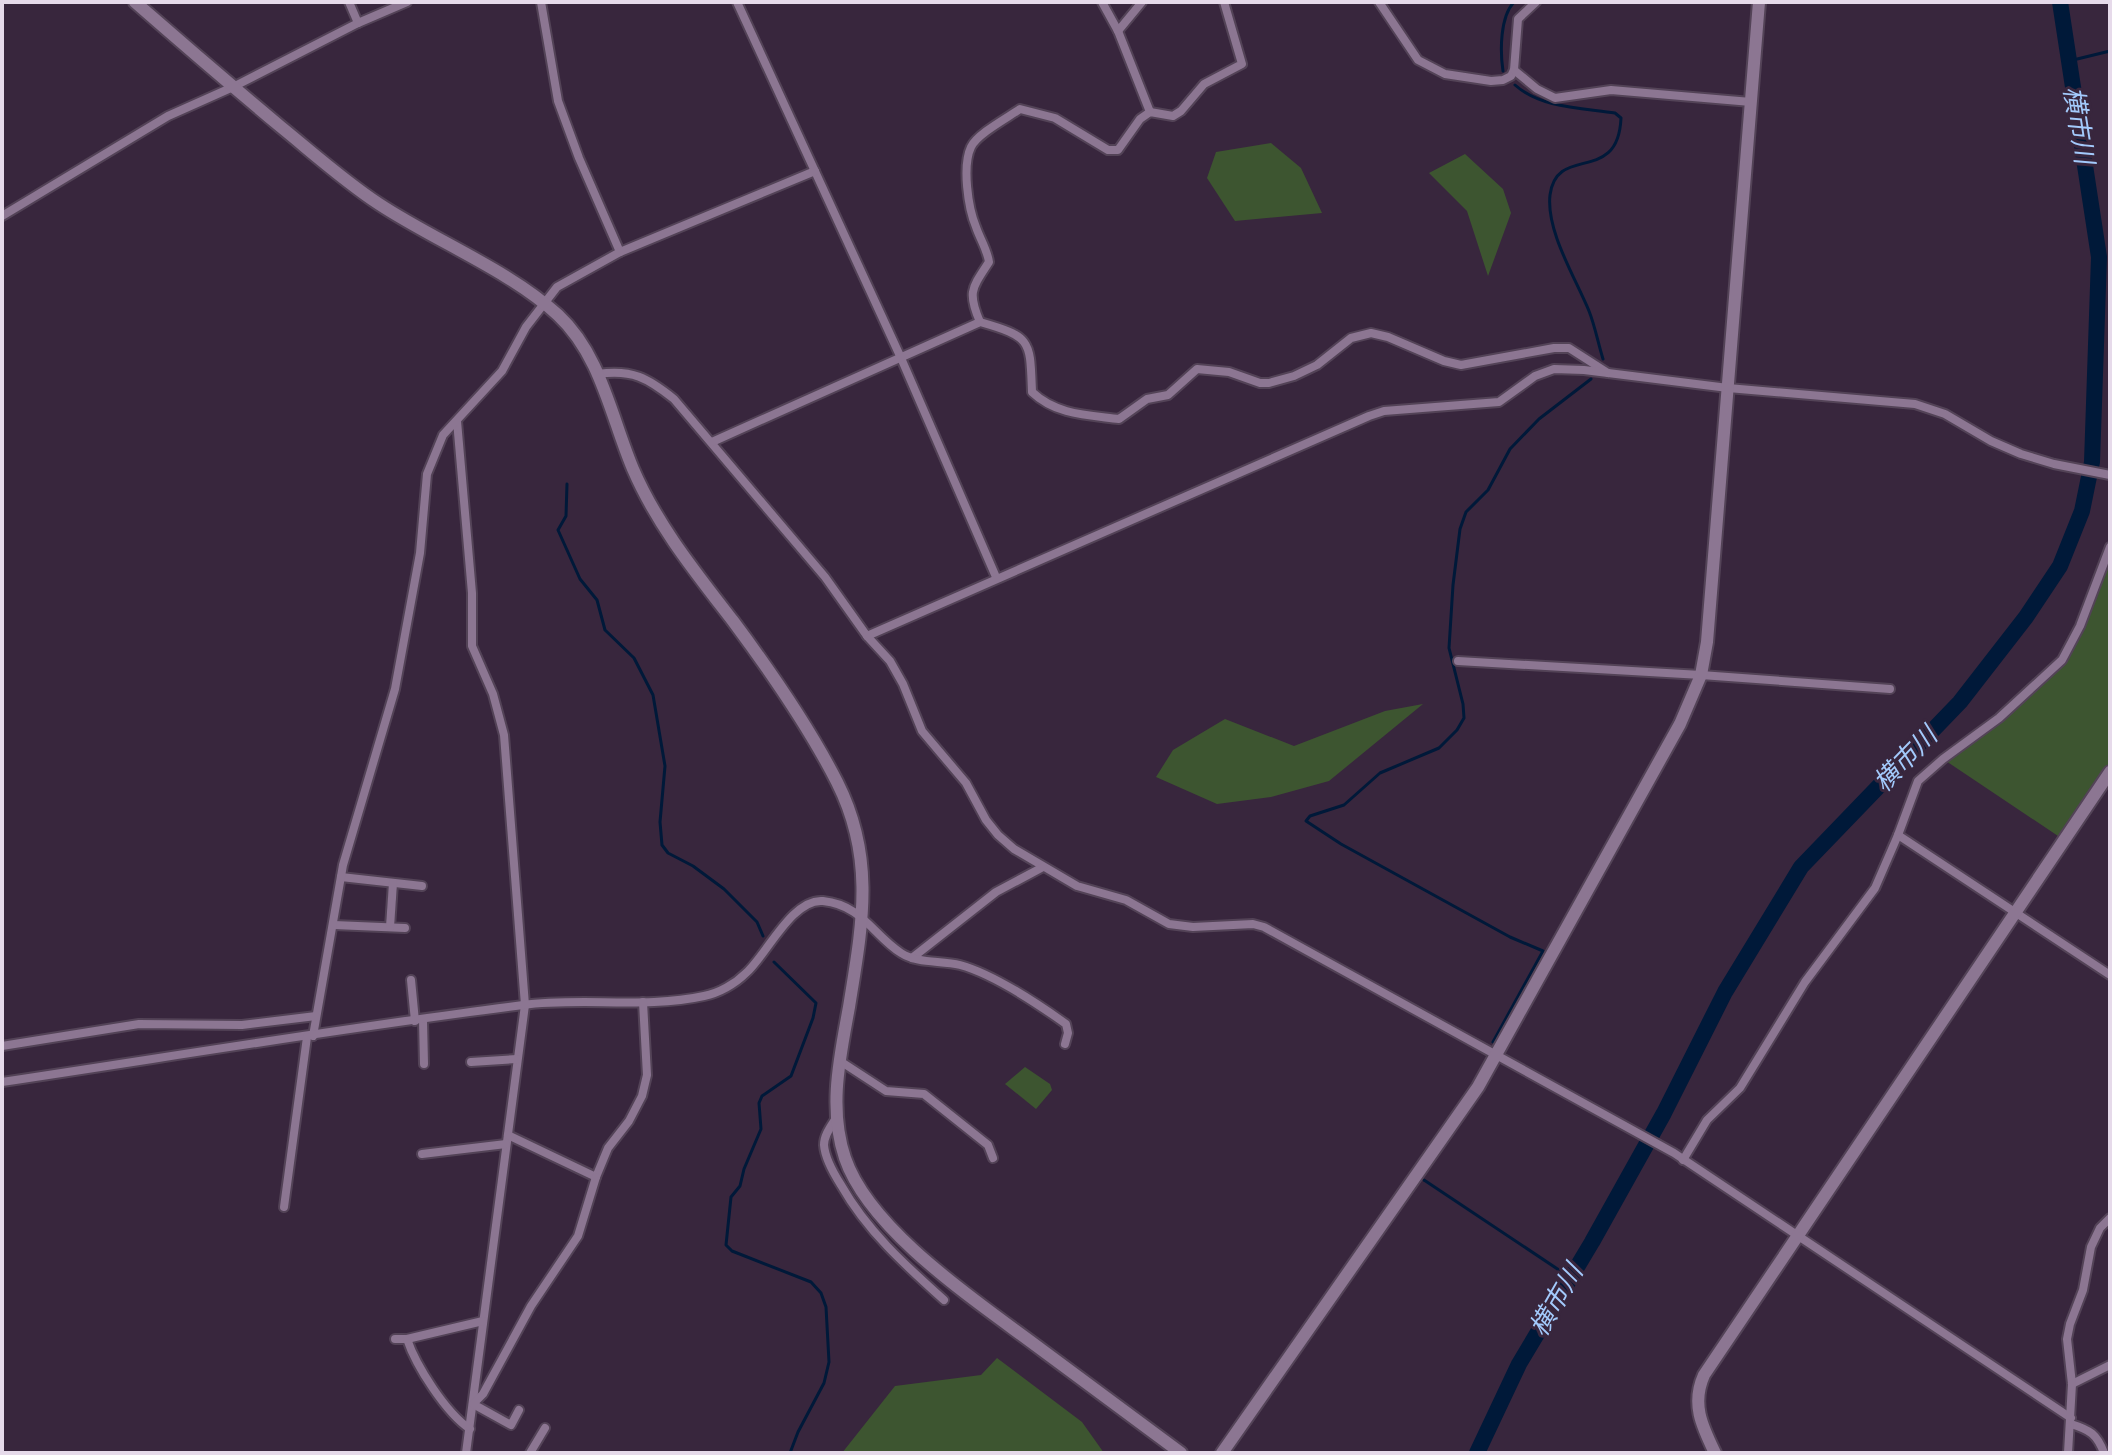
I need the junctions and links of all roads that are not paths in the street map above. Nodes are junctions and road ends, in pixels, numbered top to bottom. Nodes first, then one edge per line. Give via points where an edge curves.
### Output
1 (135, 2) edge
2 (349, 2) edge
3 (407, 2) edge
4 (541, 2) edge
5 (737, 2) edge
6 (1102, 2) edge
7 (1142, 2) edge
8 (1224, 2) edge
9 (1379, 2) edge
10 (1536, 2) edge
11 (1759, 2) edge
12 (358, 23) junction
13 (1118, 31) junction
14 (1514, 70) junction
15 (233, 87) junction
16 (1751, 102) junction
17 (1150, 112) junction
18 (815, 171) junction
19 (2, 216) edge
20 (620, 252) junction
21 (544, 304) junction
22 (980, 322) junction
23 (901, 358) junction
24 (598, 374) junction
25 (1609, 374) junction
26 (1728, 388) junction
27 (457, 421) junction
28 (712, 442) junction
29 (2110, 475) edge
30 (2110, 547) edge
31 (996, 577) junction
32 (867, 636) junction
33 (1458, 661) dead end
34 (1701, 675) junction
35 (1890, 689) dead end
36 (2110, 772) edge
37 (1898, 835) junction
38 (1043, 867) junction
39 (341, 877) junction
40 (393, 883) junction
41 (422, 886) dead end
42 (2015, 912) junction
43 (864, 917) junction
44 (334, 925) junction
45 (390, 927) junction
46 (405, 928) dead end
47 (912, 958) junction
48 (2110, 975) edge
49 (411, 980) dead end
50 (643, 1002) junction
51 (525, 1005) junction
52 (316, 1016) junction
53 (419, 1020) junction
54 (310, 1036) junction
55 (1065, 1044) dead end
56 (2, 1046) edge
57 (1496, 1054) junction
58 (517, 1059) junction
59 (840, 1061) junction
60 (471, 1062) dead end
61 (424, 1064) dead end
62 (2, 1082) edge
63 (836, 1118) junction
64 (507, 1139) junction
65 (422, 1154) dead end
66 (993, 1158) dead end
67 (1683, 1160) junction
68 (596, 1177) junction
69 (284, 1207) dead end
70 (2110, 1218) edge
71 (1797, 1237) junction
72 (944, 1300) dead end
73 (483, 1321) junction
74 (395, 1339) dead end
75 (407, 1339) junction
76 (2110, 1365) edge
77 (2072, 1384) junction
78 (473, 1404) junction
79 (519, 1410) dead end
80 (2071, 1421) junction
81 (545, 1428) dead end
82 (470, 1429) junction
83 (2105, 1447) edge
84 (466, 1453) edge
85 (530, 1453) edge
86 (1181, 1453) edge
87 (1222, 1453) edge
88 (1715, 1453) edge
89 (2068, 1453) edge

1 - 15 street
2 - 12 street
3 - 12 street
4 - 20 street via 558,101
5 - 18 street
6 - 13 street
7 - 13 street
8 - 17 street via 1242,64 1204,84 1173,116
9 - 14 street via 1418,60 1429,67 1491,81 1503,80
10 - 14 street via 1518,19
11 - 16 street
12 - 15 street
13 - 17 street
14 - 16 street via 1555,98 1611,90
15 - 19 street via 168,116
15 - 21 street via 380,205
16 - 26 street
17 - 22 street via 1118,150 1108,150 1055,118 1020,109 974,143 967,164 969,199 989,262 972,289
18 - 20 street
18 - 23 street
20 - 21 street via 557,287
21 - 24 street via 581,341
21 - 27 street via 502,371
22 - 23 street
22 - 25 street via 1011,331 1026,342 1032,392 1044,403 1068,413 1119,419 1147,399 1168,395 1197,369 1269,383 1305,370 1351,338 1371,333 1461,365 1569,348
23 - 28 street
23 - 31 street
24 - 28 street via 632,373 658,385
24 - 43 street via 636,475 661,522 770,672 835,778 857,834
25 - 26 street
25 - 31 street via 1554,369 1499,402 1384,411
26 - 29 street via 1915,404 2021,454
26 - 34 street
27 - 39 street via 443,435 427,474 420,553 395,689
27 - 51 street via 472,646 504,735
28 - 32 street via 825,577
30 - 37 street via 2062,660 1918,781
31 - 32 street
32 - 38 street via 898,674 922,731 966,783 986,820 1014,849
33 - 34 street
34 - 35 street
34 - 57 street via 1680,724
36 - 42 street
37 - 42 street
37 - 67 street via 1875,888 1805,982 1740,1088 1707,1120
38 - 47 street via 996,892
38 - 57 street via 1077,886 1126,900 1169,924 1264,927
39 - 40 street
39 - 44 street
40 - 41 street
40 - 45 street
42 - 48 street
42 - 71 street
43 - 47 street
43 - 50 street via 813,901 734,983 706,996
43 - 59 street
44 - 45 street
44 - 52 street
45 - 46 street
47 - 55 street via 960,965 1001,984 1066,1024
49 - 53 street
50 - 51 street
50 - 68 street via 647,1075 642,1096
51 - 53 street
51 - 58 street
52 - 54 street
52 - 56 street via 251,1024 139,1024
53 - 54 street
53 - 61 street
54 - 62 street
54 - 69 street
57 - 67 street
57 - 87 street via 1422,1169
58 - 60 street
58 - 64 street
59 - 63 street
59 - 66 street via 886,1091 924,1094 988,1145
63 - 72 street via 824,1146 856,1213
63 - 86 street via 854,1178 904,1239 974,1299
64 - 65 street
64 - 68 street
64 - 73 street
67 - 71 street
68 - 78 street via 578,1236
70 - 77 street via 2091,1247 2070,1324
71 - 80 street
71 - 88 street via 1699,1386 1697,1411
73 - 75 street
73 - 78 street
74 - 75 street
75 - 82 street via 412,1357 459,1422
76 - 77 street
77 - 80 street
78 - 79 street via 511,1425
78 - 82 street
80 - 83 street via 2092,1431
80 - 89 street
81 - 85 street
82 - 84 street

